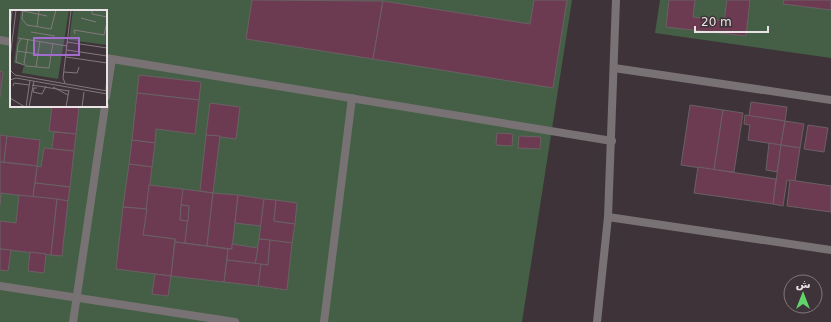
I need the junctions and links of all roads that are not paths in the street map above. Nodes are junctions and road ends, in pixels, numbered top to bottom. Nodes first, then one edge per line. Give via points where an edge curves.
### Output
1 (616, 0) edge
2 (0, 40) edge
3 (10, 42) edge
4 (109, 58) edge
5 (614, 68) junction
6 (107, 84) edge
7 (352, 98) junction
8 (831, 100) edge
9 (105, 107) edge
10 (612, 141) junction
11 (608, 218) junction
12 (831, 250) edge
13 (0, 286) edge
14 (76, 298) junction
15 (73, 322) edge
16 (235, 322) edge
17 (324, 322) edge
18 (597, 322) edge

1 - 5 street
2 - 3 street
4 - 6 street
4 - 7 street
5 - 8 street
5 - 10 street
7 - 10 street
7 - 17 street
9 - 14 street
10 - 11 street
11 - 12 street
11 - 18 street
13 - 14 street
14 - 15 street
14 - 16 street

